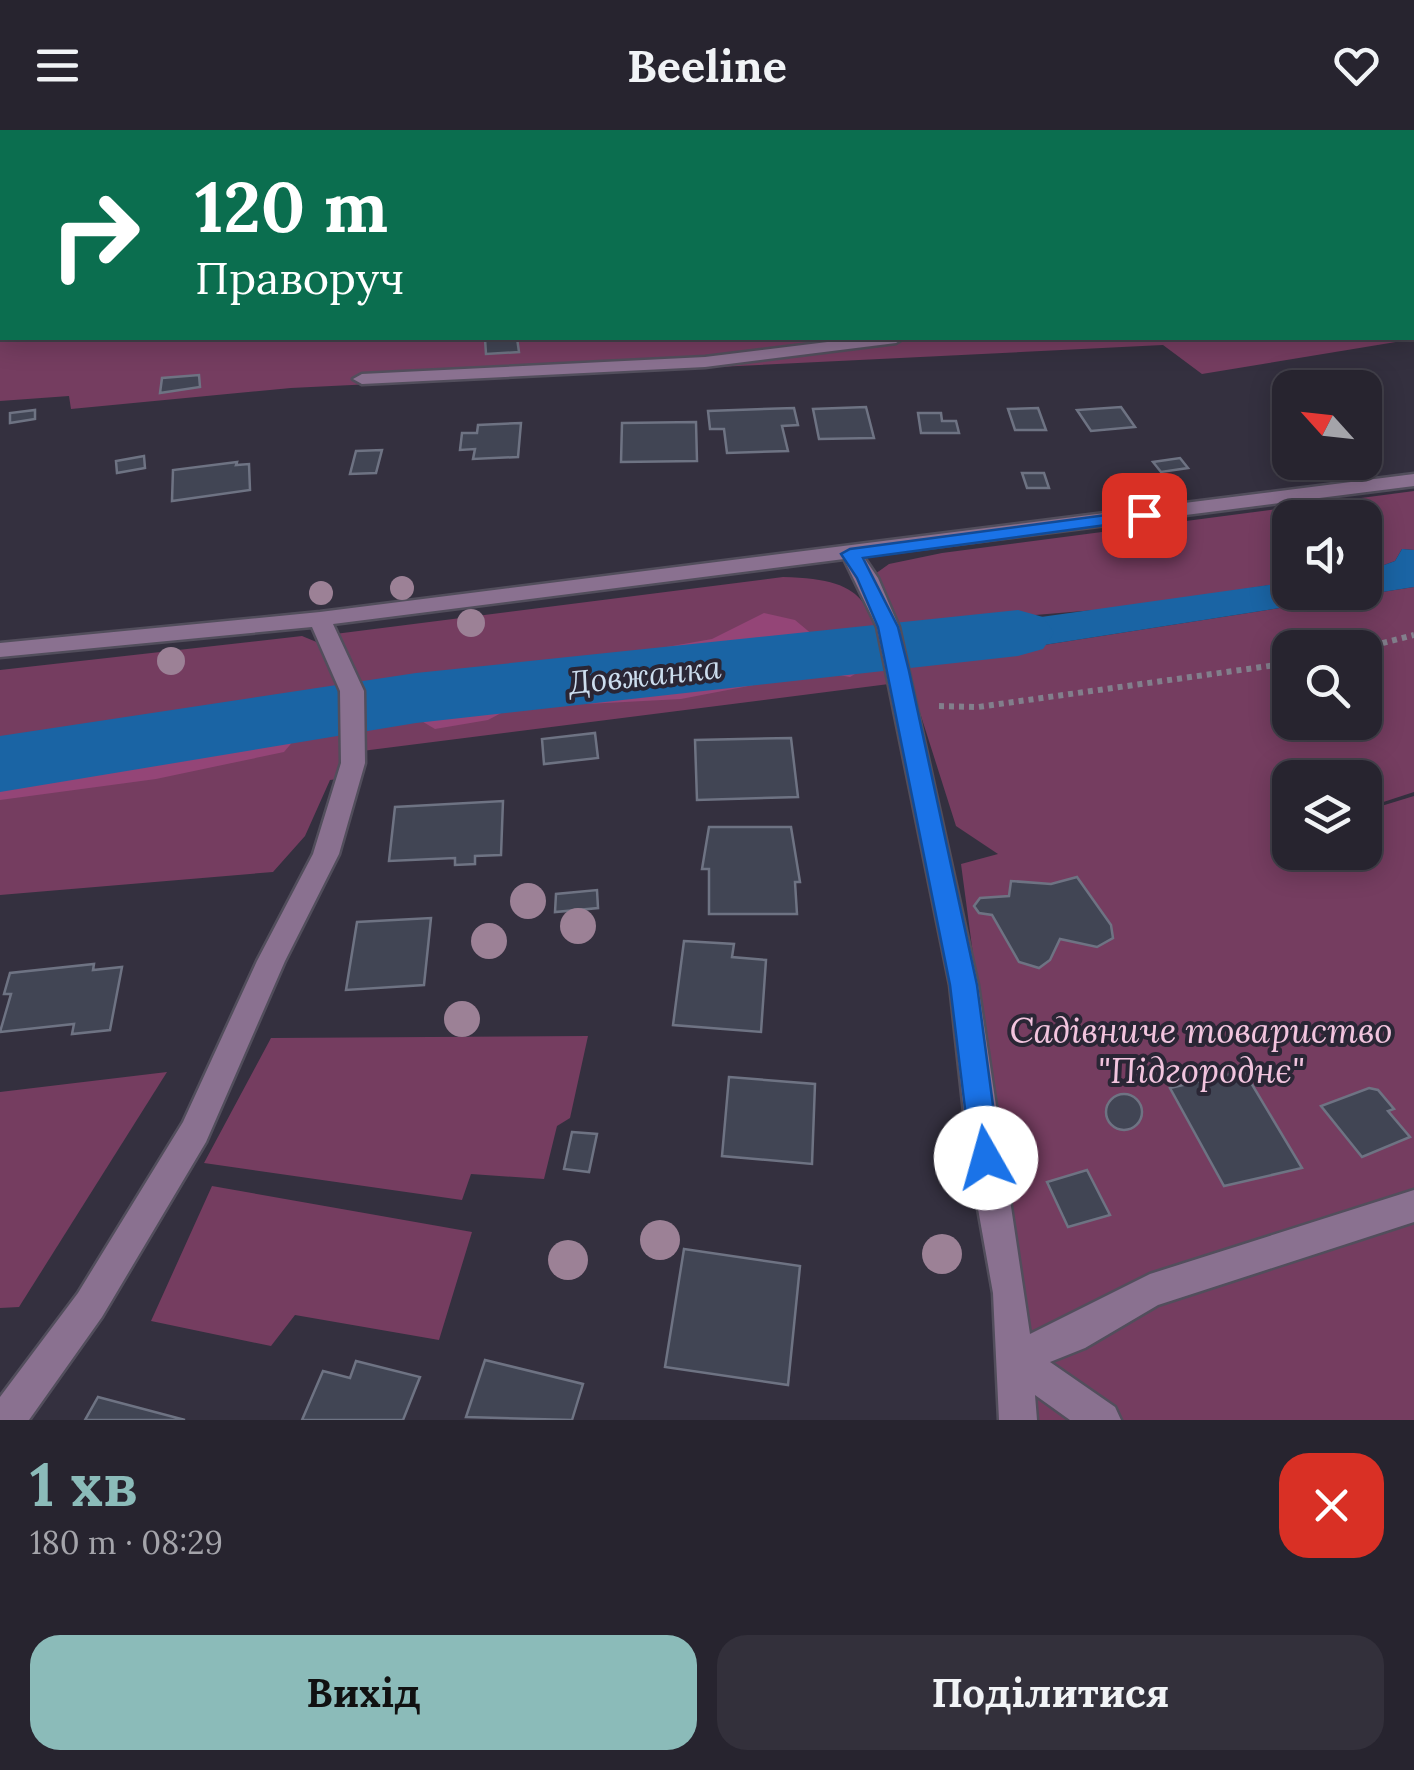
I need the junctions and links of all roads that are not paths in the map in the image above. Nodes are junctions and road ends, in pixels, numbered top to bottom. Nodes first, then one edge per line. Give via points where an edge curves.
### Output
1 (830, 341) edge
2 (362, 380) dead end
3 (1414, 480) edge
4 (850, 554) junction
5 (320, 619) junction
6 (0, 650) edge
7 (1414, 1206) edge
8 (1014, 1358) junction
9 (6, 1420) edge
10 (1018, 1420) edge
11 (1102, 1420) edge

1 - 2 street via 704,362
3 - 4 street
4 - 5 street
4 - 8 street via 888,627 964,985
5 - 6 street
5 - 9 street via 352,691 351,777 326,854 196,1132 90,1305
7 - 8 street via 1150,1291
8 - 10 street
8 - 11 street

